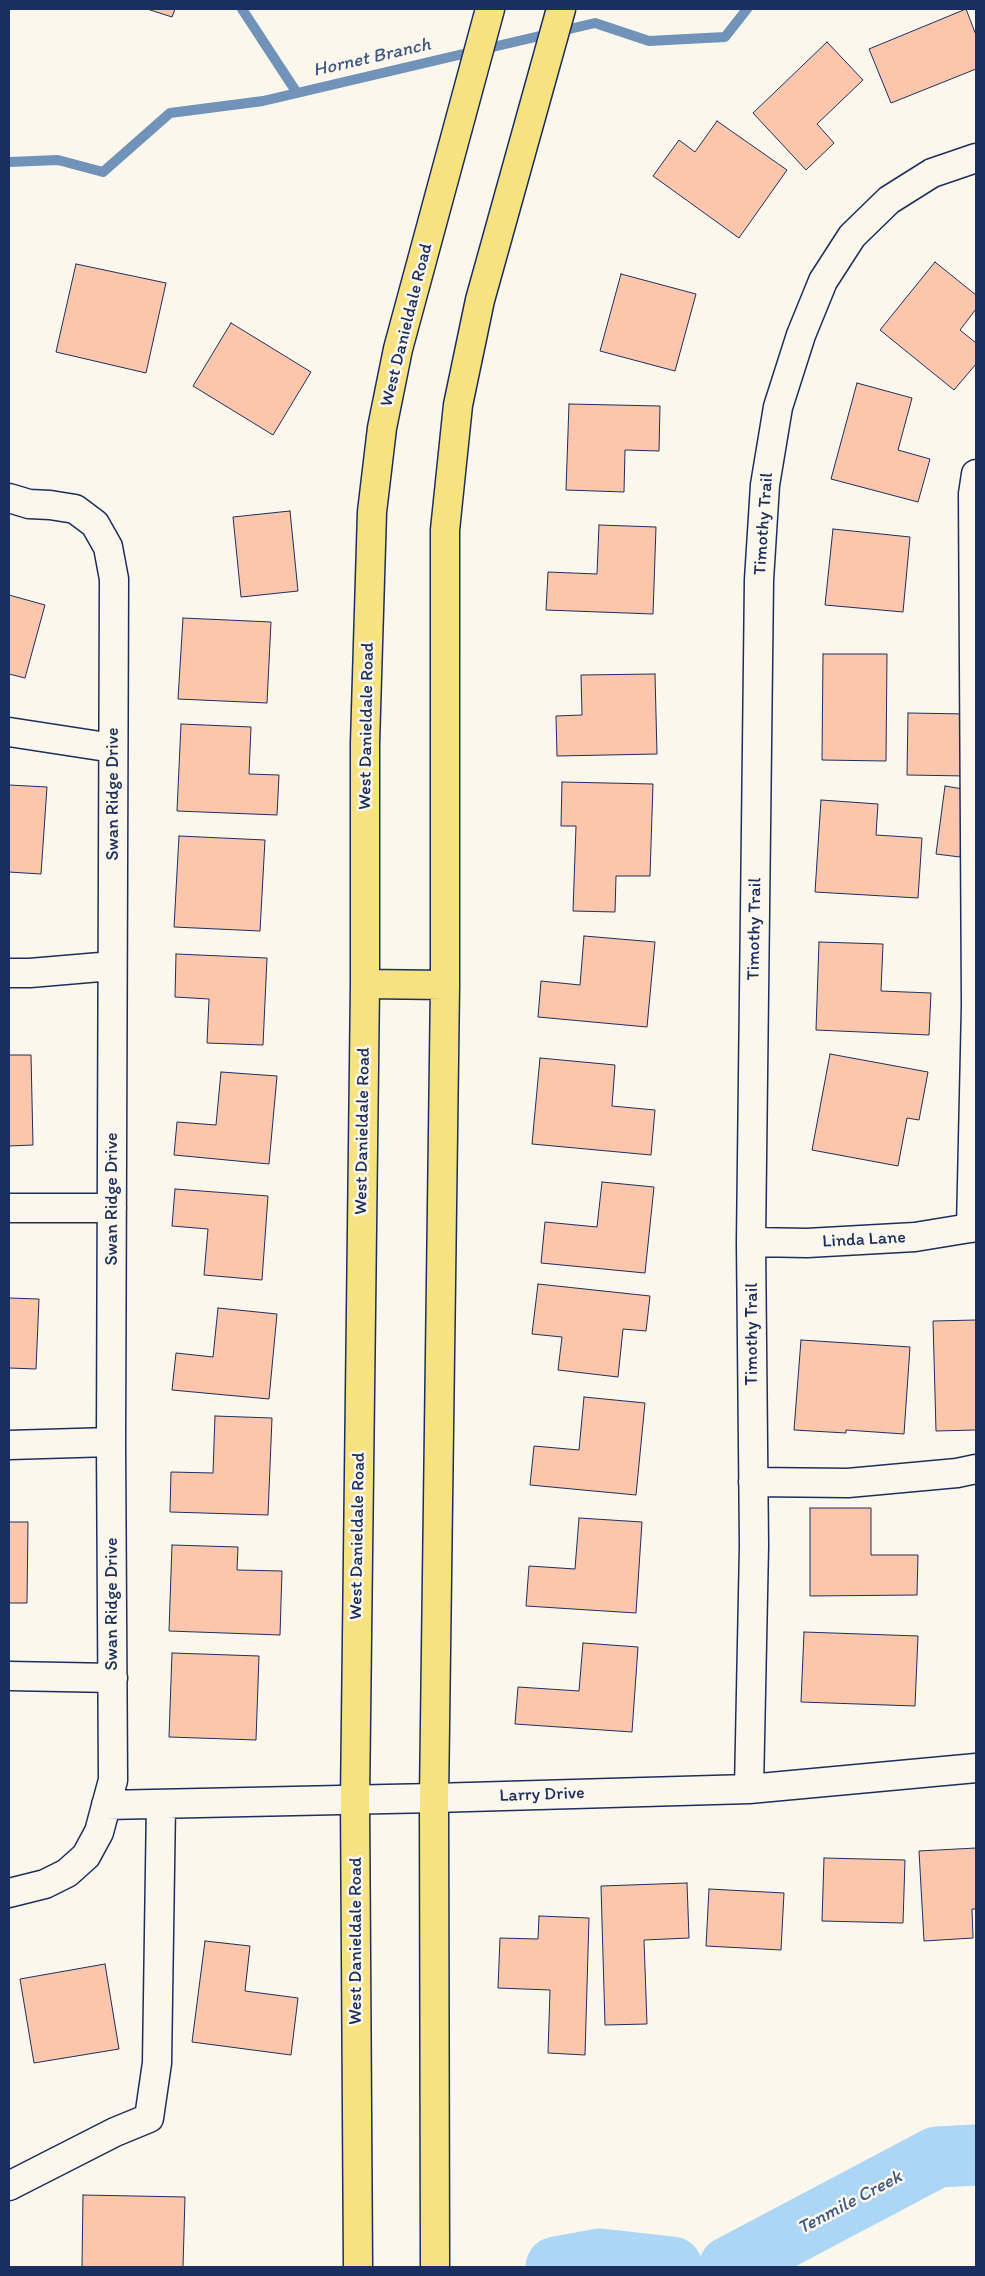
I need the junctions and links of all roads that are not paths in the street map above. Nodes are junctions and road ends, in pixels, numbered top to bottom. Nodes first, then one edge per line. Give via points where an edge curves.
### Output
1 (490, 9) edge
2 (561, 9) edge
3 (976, 158) edge
4 (976, 474) edge
5 (19, 501) edge
6 (9, 732) edge
7 (113, 748) junction
8 (112, 966) junction
9 (9, 973) edge
10 (365, 984) junction
11 (445, 985) junction
12 (976, 997) edge
13 (9, 1208) edge
14 (112, 1208) junction
15 (973, 1227) edge
16 (751, 1242) junction
17 (111, 1442) junction
18 (9, 1444) edge
19 (976, 1469) edge
20 (753, 1482) junction
21 (9, 1676) edge
22 (113, 1678) junction
23 (976, 1768) edge
24 (749, 1789) junction
25 (434, 1798) junction
26 (355, 1800) junction
27 (161, 1804) junction
28 (106, 1805) junction
29 (9, 1893) edge
30 (9, 2186) edge
31 (358, 2267) edge
32 (435, 2267) edge

1 - 10 main road, West Danieldale Road via 398,349 382,428 372,512 366,743
2 - 11 main road via 480,300 458,405 445,530
3 - 16 street, Timothy Trail via 932,172 889,200 852,236 823,281 778,407 765,485 760,580
4 - 12 street via 972,494
5 - 7 street, Swan Ridge Drive via 76,509 95,524 108,547 114,579
6 - 7 street
7 - 8 street, Swan Ridge Drive
8 - 9 street
8 - 14 street, Swan Ridge Drive
10 - 11 main road
10 - 26 main road, West Danieldale Road
11 - 25 main road
12 - 15 street
13 - 14 street
14 - 17 street, Swan Ridge Drive
15 - 16 street, Linda Lane via 915,1237 807,1243
16 - 20 street, Timothy Trail
17 - 18 street
17 - 22 street, Swan Ridge Drive
19 - 20 street via 848,1484
20 - 24 street, Timothy Trail
21 - 22 street
22 - 28 street, Swan Ridge Drive via 113,1780
23 - 24 street, Larry Drive
24 - 25 street, Larry Drive
25 - 26 street, Larry Drive
25 - 32 main road
26 - 27 street, Larry Drive
26 - 31 main road, West Danieldale Road
27 - 28 street, Larry Drive
27 - 30 street via 157,2063 149,2118
28 - 29 street, Swan Ridge Drive via 99,1832 86,1856 73,1868 45,1884

